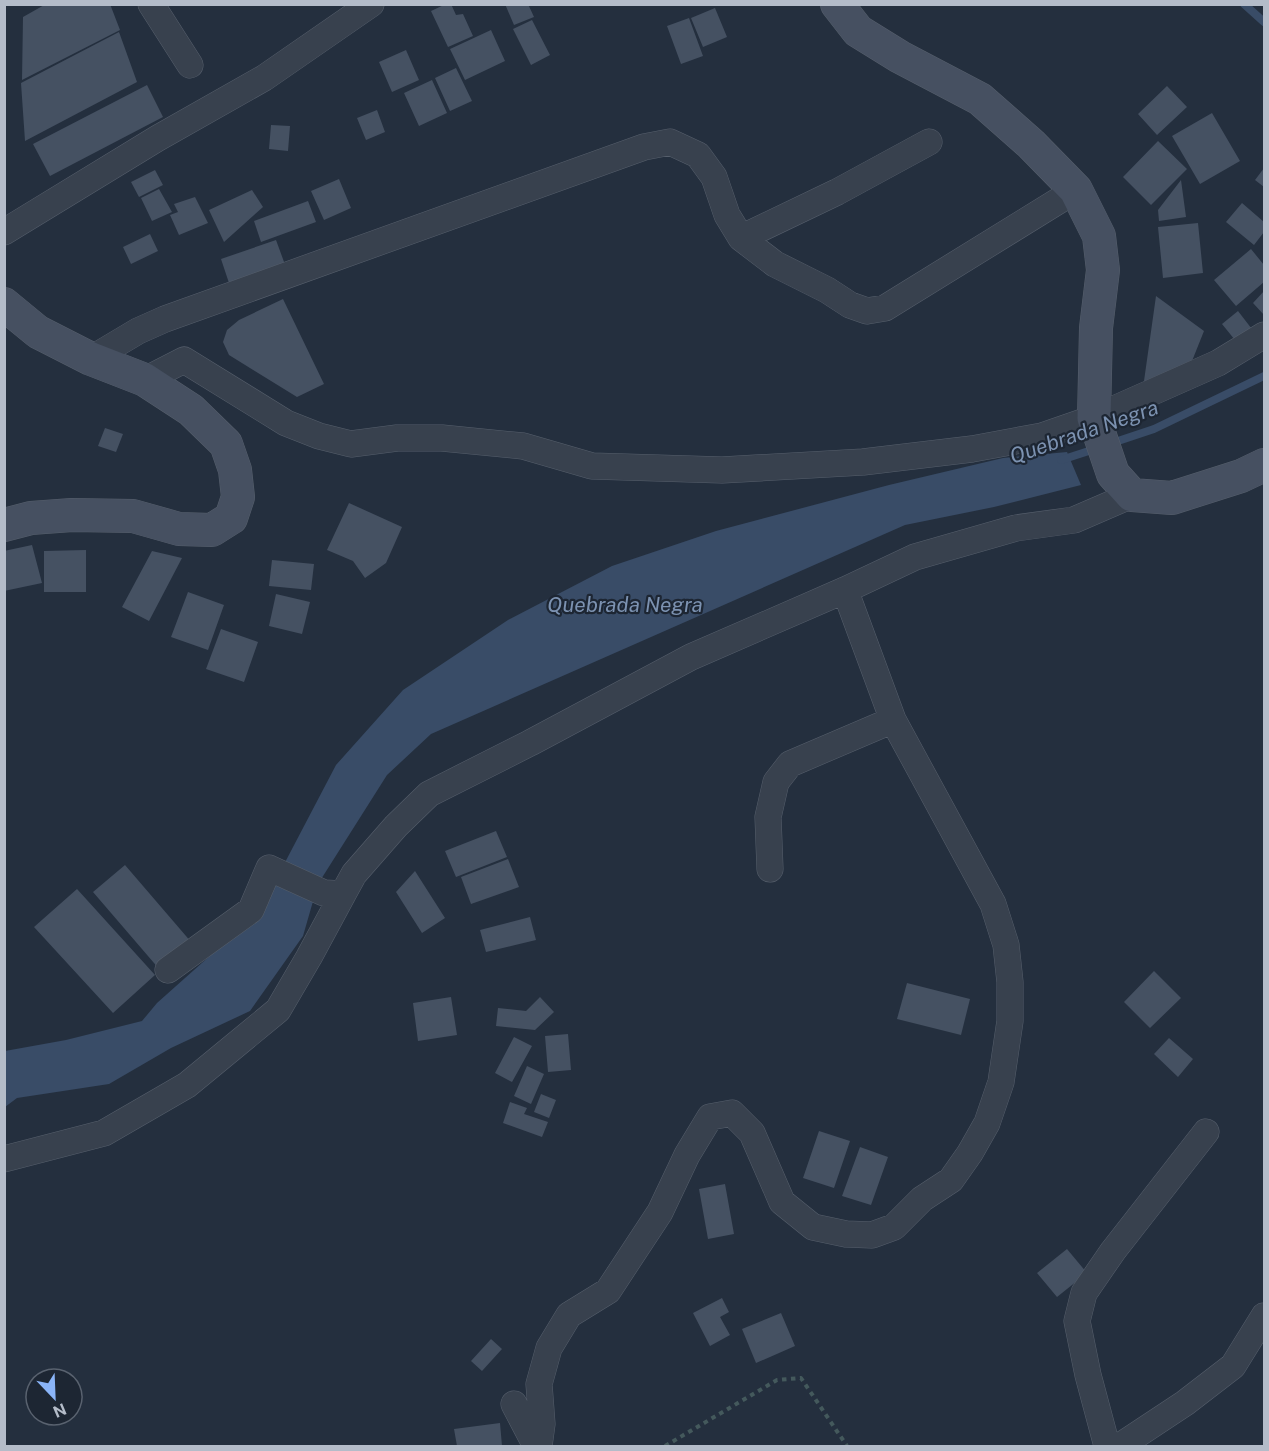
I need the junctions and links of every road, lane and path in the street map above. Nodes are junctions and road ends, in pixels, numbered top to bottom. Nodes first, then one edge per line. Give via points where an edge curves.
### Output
1 (150, 4) edge
2 (371, 4) edge
3 (837, 4) edge
4 (190, 65) dead end
5 (929, 142) dead end
6 (1076, 190) junction
7 (4, 232) edge
8 (741, 238) junction
9 (4, 304) edge
10 (1264, 335) edge
11 (91, 359) junction
12 (145, 380) junction
13 (1097, 428) junction
14 (1264, 465) edge
15 (1123, 484) junction
16 (4, 525) edge
17 (844, 590) junction
18 (893, 720) junction
19 (770, 869) dead end
20 (334, 893) junction
21 (168, 970) dead end
22 (1206, 1132) dead end
23 (4, 1159) edge
24 (1264, 1316) edge
25 (514, 1404) dead end
26 (538, 1446) edge
27 (665, 1446) edge
28 (847, 1446) edge
29 (1107, 1446) edge
30 (1120, 1446) edge

1 - 4 street
2 - 7 street via 264,78
3 - 6 main road via 858,31 980,99
5 - 8 street
6 - 8 street via 885,308 867,311 775,264
6 - 13 main road via 1099,237 1103,270 1096,328
8 - 11 street via 727,215 714,177 698,155 670,142 644,147 165,319
9 - 11 main road via 38,332
10 - 13 street
11 - 12 main road
12 - 13 street via 184,360 286,423 319,436 351,444 442,438 523,446 592,466 722,470 863,462
12 - 16 main road via 191,410 226,444 235,470 238,497 231,518 212,530 180,529 133,516 72,514
13 - 15 main road
14 - 15 main road via 1172,498
15 - 17 street via 1074,520 1016,528 915,557
17 - 18 street
17 - 20 street via 691,657 429,794
18 - 19 street via 790,764 776,782 768,817
18 - 26 street via 993,904 1006,945 1010,1021 1001,1082 987,1123 951,1180 922,1199 894,1227 872,1235 813,1227 782,1202 752,1133 732,1113 710,1117 660,1212 608,1290 569,1315 549,1348 540,1384 542,1424
20 - 21 street via 269,867 251,909
20 - 23 street via 309,957 278,1010 186,1085 104,1133
22 - 29 street via 1084,1293 1077,1321
24 - 30 street via 1233,1366
25 - 26 street
27 - 28 path via 777,1380 801,1378

